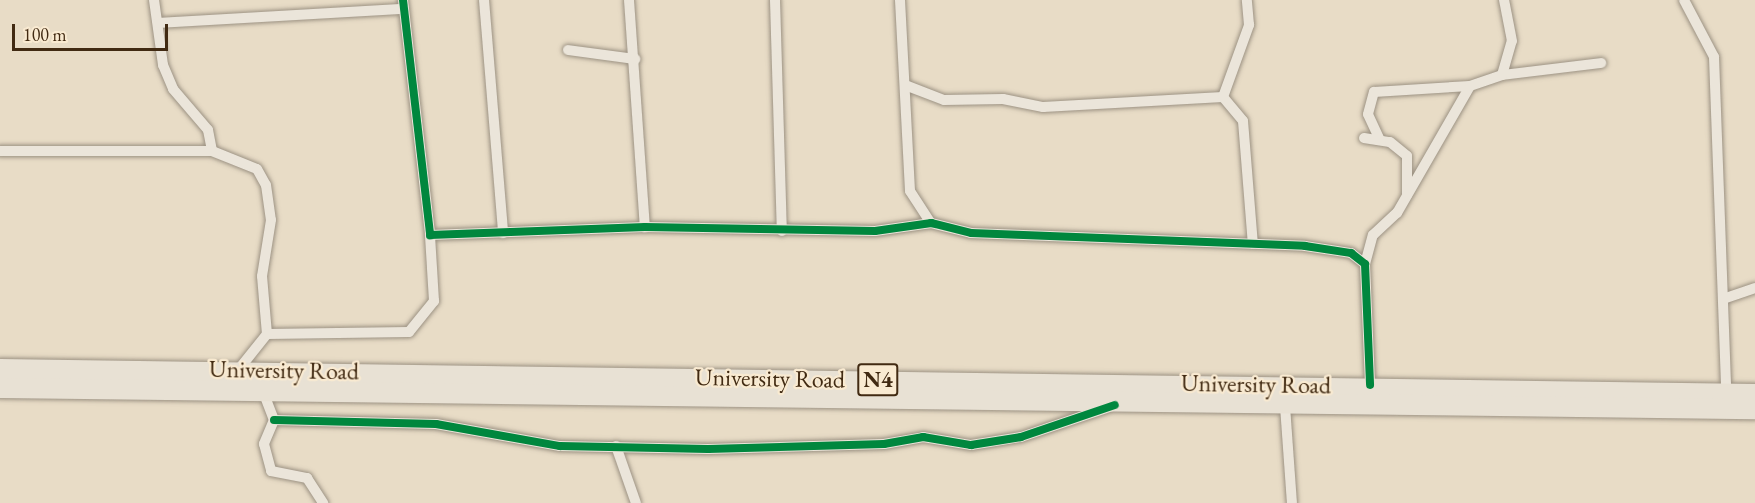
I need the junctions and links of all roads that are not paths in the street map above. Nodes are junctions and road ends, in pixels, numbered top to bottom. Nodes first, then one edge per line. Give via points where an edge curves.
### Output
1 (154, 0) edge
2 (484, 0) edge
3 (629, 0) edge
4 (775, 0) edge
5 (900, 0) edge
6 (1248, 0) edge
7 (1504, 0) edge
8 (1684, 0) edge
9 (403, 4) edge
10 (158, 23) junction
11 (568, 50) dead end
12 (635, 59) junction
13 (1601, 63) dead end
14 (1502, 75) junction
15 (905, 85) junction
16 (1470, 86) junction
17 (1223, 97) junction
18 (1364, 138) dead end
19 (1379, 138) junction
20 (0, 151) edge
21 (212, 152) junction
22 (1407, 156) junction
23 (1423, 171) junction
24 (1407, 198) junction
25 (931, 223) junction
26 (645, 227) junction
27 (782, 231) junction
28 (503, 233) junction
29 (430, 235) junction
30 (1253, 244) junction
31 (1365, 264) junction
32 (1755, 288) edge
33 (1723, 299) junction
34 (267, 334) junction
35 (0, 369) edge
36 (239, 369) junction
37 (1370, 385) junction
38 (0, 388) edge
39 (1726, 391) junction
40 (264, 394) junction
41 (1755, 394) edge
42 (1115, 405) junction
43 (1285, 406) junction
44 (1755, 409) edge
45 (274, 420) junction
46 (616, 446) junction
47 (322, 503) edge
48 (636, 503) edge
49 (1292, 503) edge

1 - 10 street
2 - 28 street
3 - 12 street
4 - 27 street
5 - 15 street
6 - 17 street via 1249,25
7 - 14 street via 1512,41
8 - 33 street via 1714,57
9 - 10 street
9 - 29 street
10 - 21 street via 169,81 208,130
11 - 12 street
12 - 26 street
13 - 14 street
14 - 16 street
15 - 17 street via 944,100 1003,99 1043,107
15 - 25 street via 910,191
16 - 19 street via 1370,94 1368,114
16 - 23 street via 1442,126
17 - 30 street via 1243,121
18 - 19 street
19 - 22 street
20 - 21 street
21 - 34 street via 257,170 266,185 271,220 262,276
22 - 23 street
22 - 24 street
23 - 24 street
24 - 31 street via 1372,235
25 - 27 street via 875,231
25 - 30 street via 971,233
26 - 27 street
26 - 28 street
28 - 29 street
29 - 34 street via 434,301 409,332
30 - 31 street via 1351,253
31 - 37 street
32 - 33 street
33 - 39 street
34 - 36 street
35 - 36 highway, University Road / N4
36 - 37 highway, University Road / N4
37 - 39 highway, University Road / N4
38 - 40 highway, University Road / N4
39 - 41 highway, University Road / N4
40 - 42 highway, University Road / N4 via 515,393
40 - 45 street
42 - 43 highway, University Road / N4
42 - 46 street via 994,444 923,437 833,446
43 - 44 highway, University Road / N4
43 - 49 street
45 - 46 street via 384,420 560,446
45 - 47 street via 264,444 271,471 307,478
46 - 48 street

